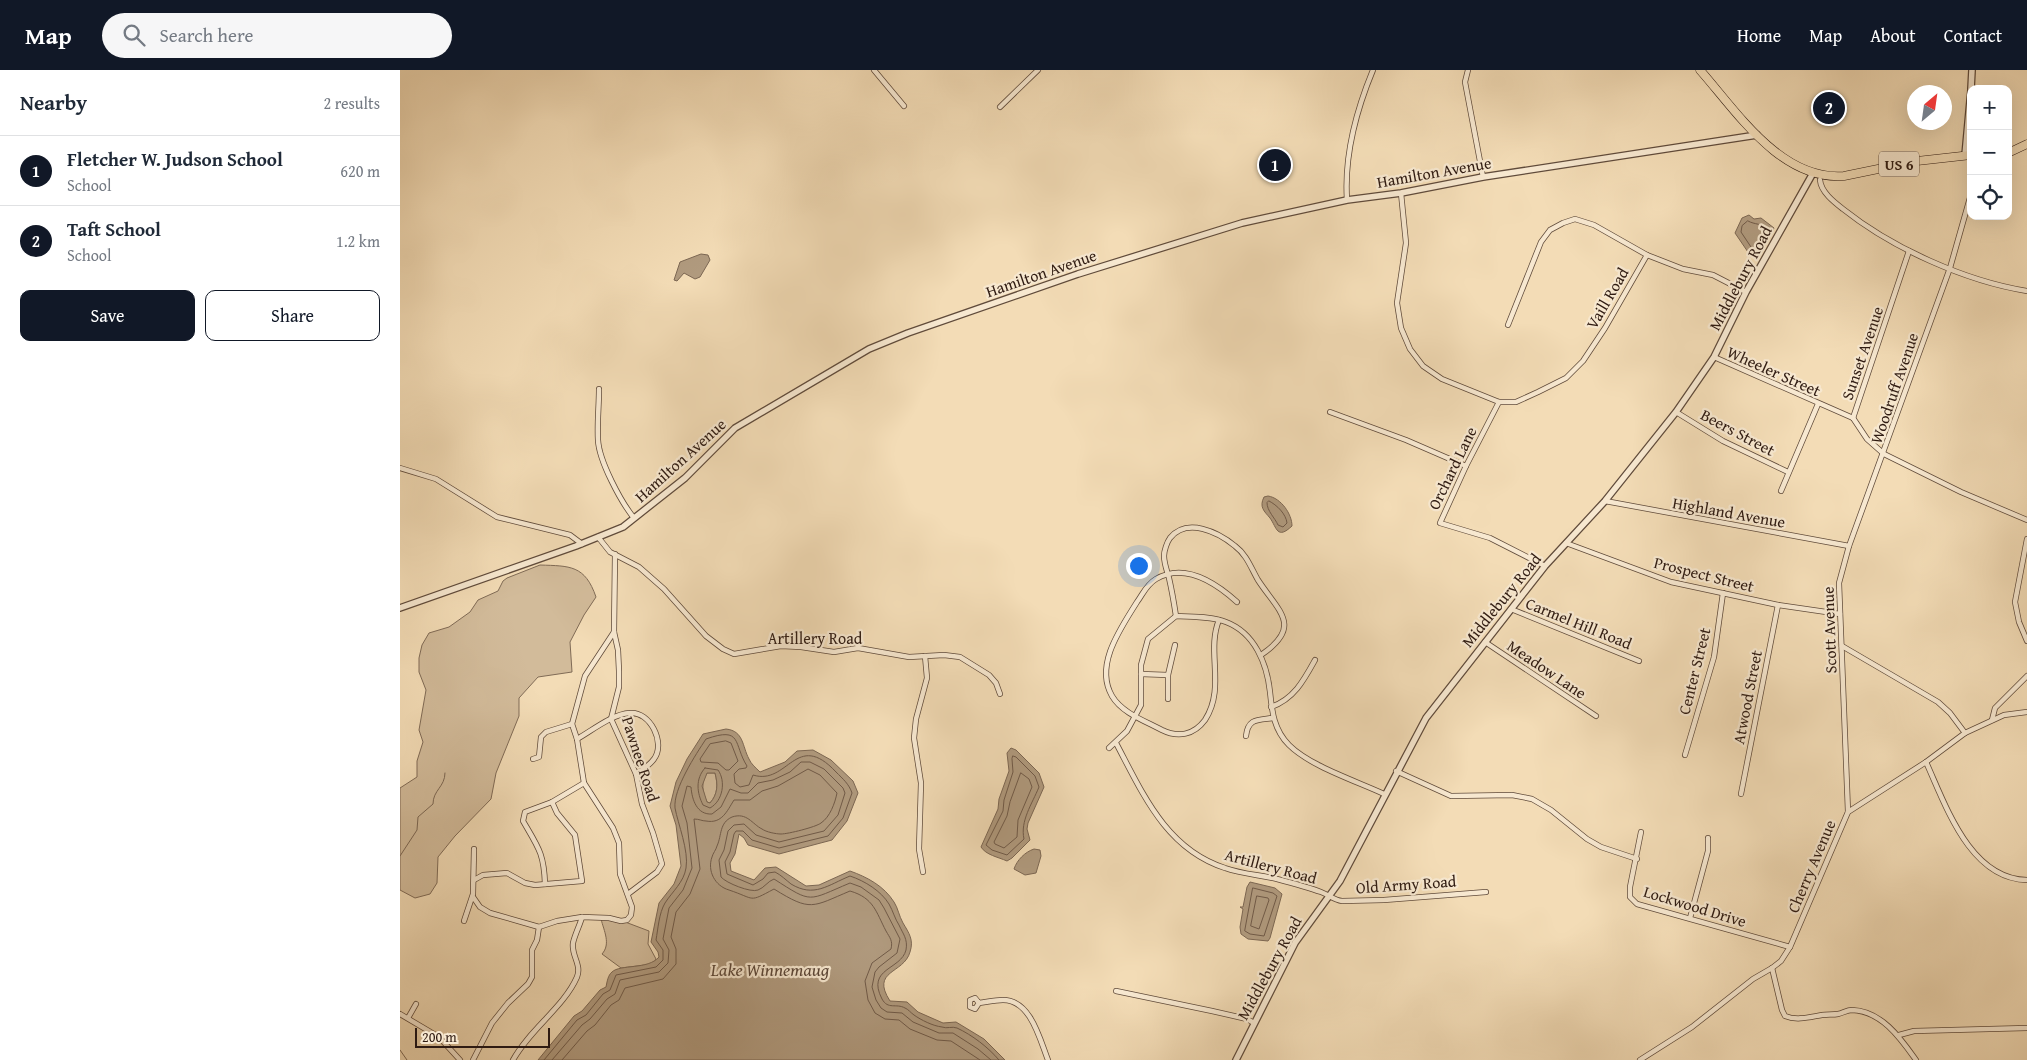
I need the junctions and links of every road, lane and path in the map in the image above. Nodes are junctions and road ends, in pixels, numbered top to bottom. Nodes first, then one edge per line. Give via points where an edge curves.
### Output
1 (874, 70) edge
2 (1038, 70) edge
3 (1373, 70) edge
4 (1468, 70) edge
5 (1700, 70) edge
6 (1972, 70) edge
7 (1971, 85) edge
8 (904, 106) dead end
9 (1000, 107) dead end
10 (1757, 135) junction
11 (2027, 144) edge
12 (2012, 151) edge
13 (1967, 155) edge
14 (1811, 176) junction
15 (1483, 177) junction
16 (1832, 177) junction
17 (1820, 180) junction
18 (1401, 193) junction
19 (1347, 200) junction
20 (1967, 208) edge
21 (1909, 251) junction
22 (1647, 255) junction
23 (1950, 268) junction
24 (2027, 291) edge
25 (1746, 292) junction
26 (1508, 325) dead end
27 (1714, 358) junction
28 (599, 389) dead end
29 (1498, 402) junction
30 (1818, 404) junction
31 (1330, 412) dead end
32 (1676, 412) junction
33 (1853, 418) junction
34 (1884, 454) junction
35 (1466, 466) junction
36 (400, 468) edge
37 (1788, 472) junction
38 (1781, 491) dead end
39 (1604, 501) junction
40 (634, 518) junction
41 (2027, 520) edge
42 (598, 538) junction
43 (2027, 539) edge
44 (1566, 543) junction
45 (582, 544) junction
46 (1849, 546) junction
47 (614, 554) junction
48 (1545, 566) junction
49 (1168, 575) junction
50 (1723, 593) junction
51 (1237, 602) dead end
52 (1778, 605) junction
53 (400, 608) edge
54 (1511, 609) junction
55 (1840, 614) junction
56 (1176, 616) junction
57 (1219, 620) junction
58 (614, 632) junction
59 (2027, 641) edge
60 (1485, 642) junction
61 (1175, 644) dead end
62 (1842, 646) junction
63 (1261, 655) junction
64 (925, 656) junction
65 (1315, 660) dead end
66 (1638, 661) dead end
67 (1141, 674) junction
68 (1168, 674) junction
69 (2027, 676) edge
70 (1000, 694) dead end
71 (1168, 699) dead end
72 (1272, 707) junction
73 (2027, 712) edge
74 (1135, 716) junction
75 (1596, 716) dead end
76 (1273, 718) junction
77 (611, 719) junction
78 (1992, 720) junction
79 (572, 724) junction
80 (1965, 733) junction
81 (1246, 736) dead end
82 (577, 739) junction
83 (1116, 743) junction
84 (1109, 748) dead end
85 (1685, 755) dead end
86 (533, 759) dead end
87 (1926, 762) junction
88 (1396, 771) junction
89 (636, 774) junction
90 (584, 783) junction
91 (1384, 794) junction
92 (1741, 794) dead end
93 (552, 802) junction
94 (1848, 812) junction
95 (1641, 832) dead end
96 (1708, 838) dead end
97 (474, 849) dead end
98 (1637, 860) junction
99 (922, 872) dead end
100 (474, 880) junction
101 (2027, 880) edge
102 (545, 884) junction
103 (1486, 892) dead end
104 (628, 894) junction
105 (1329, 896) junction
106 (473, 897) junction
107 (582, 917) junction
108 (1690, 918) junction
109 (464, 921) dead end
110 (539, 927) junction
111 (1790, 947) junction
112 (1772, 968) junction
113 (1116, 991) dead end
114 (416, 1004) dead end
115 (979, 1004) dead end
116 (400, 1014) edge
117 (408, 1018) junction
118 (1254, 1023) junction
119 (2027, 1028) edge
120 (1899, 1035) junction
121 (460, 1060) edge
122 (473, 1060) edge
123 (513, 1060) edge
124 (1048, 1060) edge
125 (1236, 1060) edge
126 (1640, 1060) edge
127 (1916, 1060) edge

1 - 8 street
2 - 9 street
3 - 19 street via 1353,132 1345,178
4 - 15 street via 1465,82
5 - 10 main road, US 6
6 - 7 street
10 - 14 main road, US 6
10 - 15 street, Hamilton Avenue
11 - 12 main road
13 - 16 main road, US 6
14 - 16 main road, US 6
14 - 17 main road, US 6
14 - 25 street, Middlebury Road
15 - 18 street, Hamilton Avenue
16 - 17 main road, US 6
17 - 21 street via 1832,201 1865,226
18 - 19 street, Hamilton Avenue
18 - 29 street via 1406,243 1397,303 1401,328 1410,349 1423,366 1442,379
19 - 40 street, Hamilton Avenue via 1242,223 1078,274 869,349 735,428 685,478
20 - 23 street, Woodruff Avenue
21 - 23 street
21 - 33 street, Sunset Avenue
22 - 25 street, Vaill Road via 1683,269 1713,275
22 - 26 street via 1594,226 1575,219 1563,223 1550,230 1541,242
22 - 29 street, Vaill Road via 1605,328 1578,367 1566,378 1516,402
23 - 24 street via 2001,287
23 - 34 street, Woodruff Avenue
25 - 27 street, Middlebury Road
27 - 30 street, Wheeler Street
27 - 32 street, Middlebury Road
28 - 40 street via 598,442 602,458
29 - 35 street, Orchard Lane
30 - 33 street, Wheeler Street
30 - 37 street
31 - 35 street
32 - 37 street, Beers Street
32 - 39 street, Middlebury Road
33 - 34 street, Sunset Avenue
34 - 41 street, Woodruff Avenue
34 - 46 street, Scott Avenue
35 - 48 street, Orchard Lane via 1440,523 1490,538
36 - 45 street via 436,479 498,517 564,533 577,538
37 - 38 street
39 - 44 street, Middlebury Road
39 - 46 street, Highland Avenue
40 - 42 street, Hamilton Avenue
42 - 45 street, Hamilton Avenue
42 - 47 street, Artillery Road
43 - 59 street via 2015,602
44 - 48 street, Middlebury Road
44 - 50 street, Prospect Street via 1671,582
45 - 53 street, Hamilton Avenue
46 - 55 street, Scott Avenue via 1839,583
47 - 58 street, Pawnee Road
47 - 64 street, Artillery Road via 639,567 664,589 706,636 734,654 782,646 834,652 858,648 888,655
48 - 54 street, Middlebury Road
49 - 51 street via 1186,573 1200,576
49 - 56 street
49 - 63 street via 1164,554 1169,540 1178,530 1193,527 1215,532 1236,547 1282,612 1285,624 1273,647
49 - 74 street via 1156,579 1144,589 1114,642 1108,662 1106,680 1112,696
50 - 52 street, Prospect Street
50 - 85 street, Center Street via 1714,657
52 - 55 street, Prospect Street
52 - 92 street, Atwood Street
54 - 60 street, Middlebury Road
54 - 66 street, Carmel Hill Road
55 - 62 street, Scott Avenue
56 - 57 street
56 - 67 street via 1148,639
57 - 63 street via 1244,634
57 - 74 street via 1213,640 1217,674 1205,719 1184,735 1168,733
58 - 77 street, Pawnee Road via 619,679
58 - 79 street via 585,676
60 - 75 street, Meadow Lane
60 - 88 street, Middlebury Road via 1426,718
61 - 68 street
62 - 80 street via 1938,702
62 - 94 street, Scott Avenue
63 - 72 street via 1268,674
64 - 70 street, Artillery Road via 960,657 989,675
64 - 99 street via 927,678 914,738 921,783 919,849
65 - 72 street via 1290,698
67 - 68 street
67 - 74 street via 1141,705
68 - 71 street
69 - 78 street via 1995,708
72 - 76 street
73 - 78 street, Cherry Avenue
74 - 83 street
76 - 81 street via 1251,722
76 - 91 street via 1289,745 1308,759
77 - 82 street
77 - 89 street, Pawnee Road
77 - 89 street via 638,713 652,726 658,748 655,759
78 - 80 street, Cherry Avenue
79 - 82 street
79 - 86 street via 540,737 539,757
80 - 87 street, Cherry Avenue
82 - 90 street
83 - 84 street
83 - 105 street, Artillery Road via 1149,806 1189,851 1225,868 1277,879
87 - 94 street, Cherry Avenue
87 - 101 street via 1955,825 1973,854 1997,871 2017,880
88 - 91 street, Middlebury Road
88 - 98 street via 1451,796 1512,795 1532,800 1601,847
89 - 104 street, Pawnee Road via 642,804 662,864 657,872
90 - 93 street
90 - 104 street via 620,843 620,874
91 - 105 street, Middlebury Road
93 - 102 street via 525,812 523,817 541,852
93 - 102 street via 574,835 582,881
94 - 111 street, Cherry Avenue
95 - 98 street, Lockwood Drive
96 - 108 street via 1708,851
97 - 100 street
98 - 108 street, Lockwood Drive via 1630,897 1637,904
100 - 102 street via 483,875 507,873 526,883
100 - 106 street
103 - 105 street, Old Army Road via 1384,900 1342,901
104 - 107 street via 632,907 627,920
105 - 118 street, Middlebury Road via 1295,943
106 - 109 street
106 - 110 street via 490,913
107 - 110 street
107 - 123 street via 573,943 579,968 577,976 566,995 530,1034
108 - 111 street, Lockwood Drive
110 - 122 street via 532,950 532,977 492,1023
111 - 112 street, Cherry Avenue
112 - 120 street via 1785,1016 1808,1018 1850,1009 1865,1011
112 - 126 street, Cherry Avenue via 1692,1027
113 - 118 street via 1248,1019
114 - 117 street
115 - 124 street via 1004,1000 1023,1009 1031,1019
116 - 117 street
117 - 121 street via 439,1037
118 - 125 street, Middlebury Road
119 - 120 street via 1914,1031
120 - 127 street

